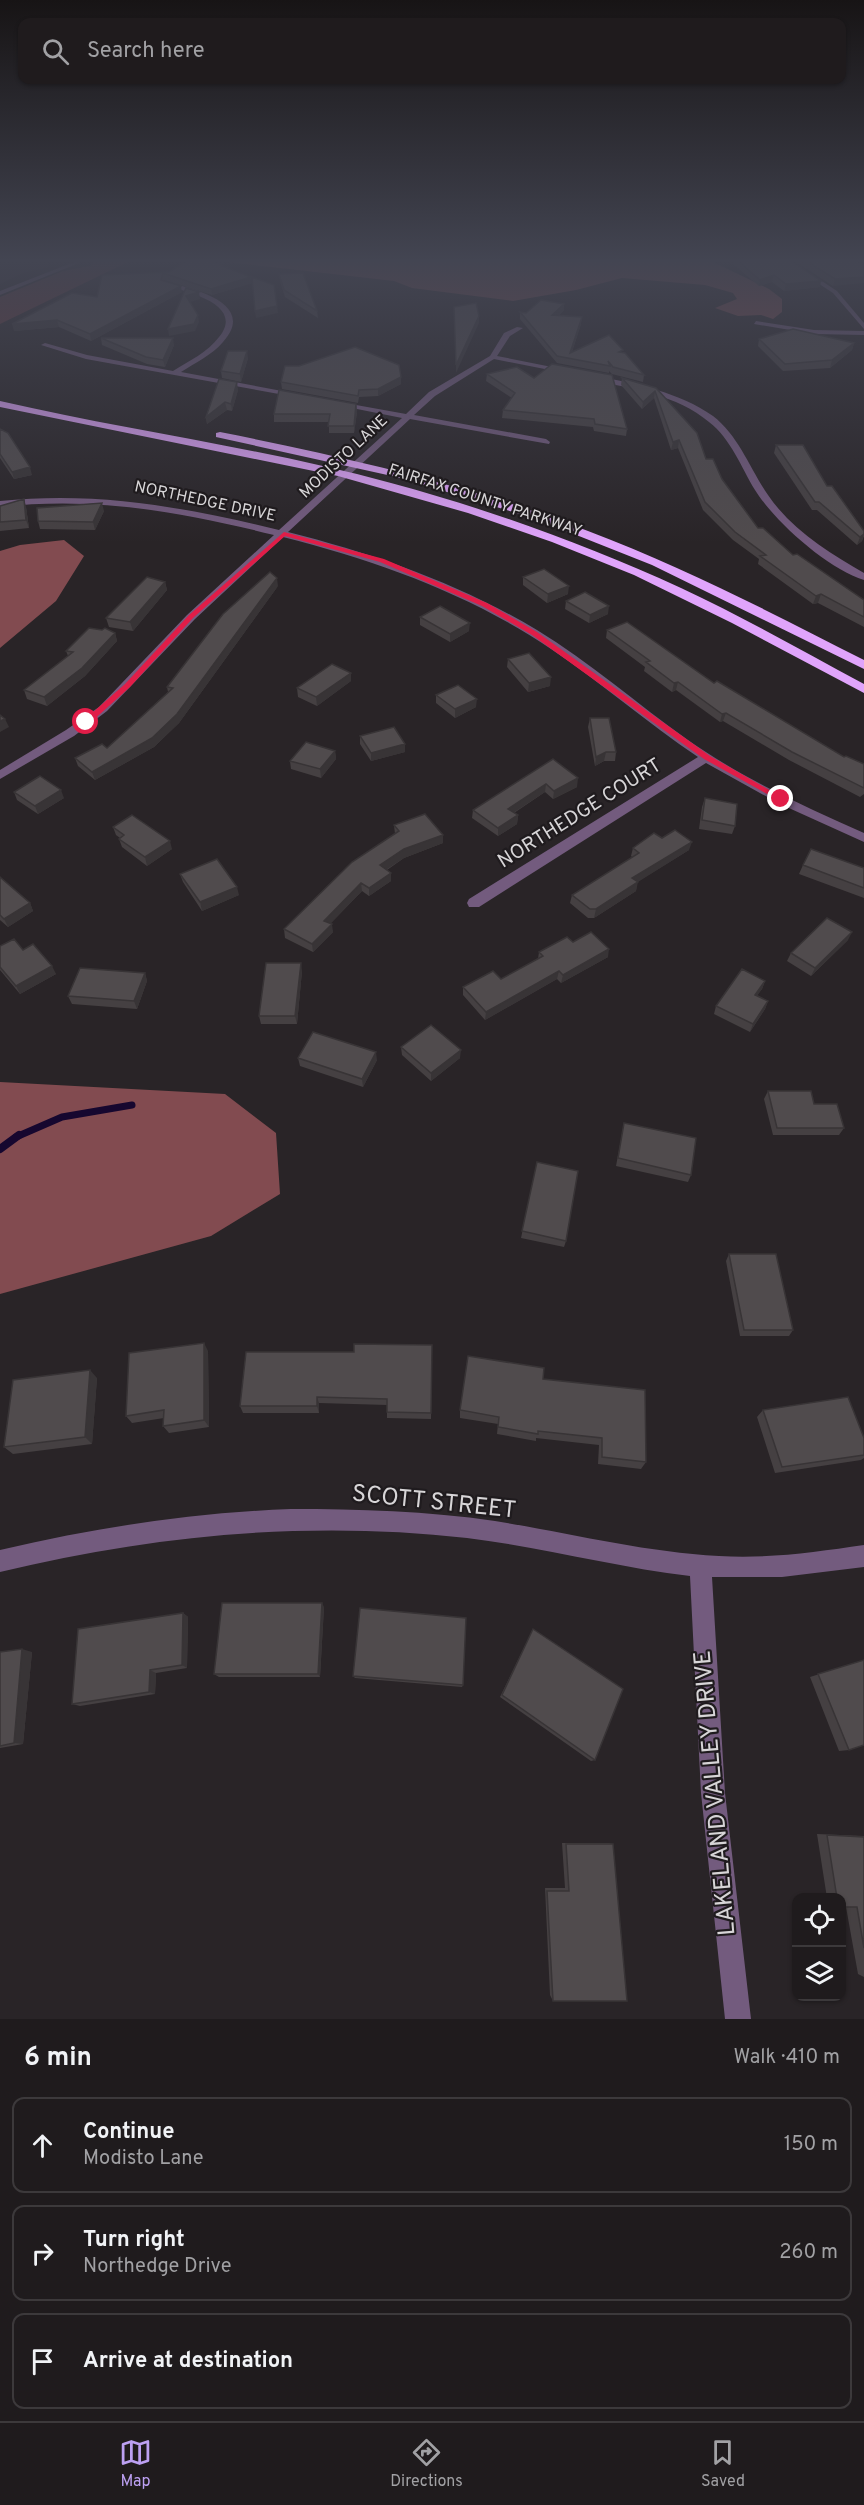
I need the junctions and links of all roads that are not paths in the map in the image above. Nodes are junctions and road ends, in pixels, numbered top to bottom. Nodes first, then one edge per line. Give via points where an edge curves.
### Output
1 (77, 354) edge
2 (201, 354) edge
3 (495, 354) edge
4 (493, 357) junction
5 (175, 373) junction
6 (303, 397) edge
7 (327, 402) edge
8 (0, 404) edge
9 (408, 417) junction
10 (206, 433) dead end
11 (546, 442) dead end
12 (358, 464) junction
13 (346, 474) junction
14 (0, 504) edge
15 (284, 534) junction
16 (864, 577) edge
17 (864, 665) edge
18 (864, 689) edge
19 (707, 758) junction
20 (0, 776) edge
21 (864, 838) edge
22 (474, 903) dead end
23 (864, 1556) edge
24 (0, 1561) edge
25 (701, 1566) junction
26 (738, 2019) edge

1 - 5 street
2 - 5 street
3 - 4 street, MODISTO LANE
4 - 9 street, MODISTO LANE via 442,387
4 - 16 street via 641,387 698,410 719,427 779,514 825,553
5 - 6 street
7 - 9 street
8 - 13 highway, FAIRFAX COUNTY PARKWAY
9 - 11 street
9 - 12 street, MODISTO LANE
10 - 12 highway, FAIRFAX COUNTY PARKWAY
12 - 13 street, MODISTO LANE
12 - 17 highway, FAIRFAX COUNTY PARKWAY via 488,500 585,534 689,578
13 - 15 street, MODISTO LANE
13 - 18 highway, FAIRFAX COUNTY PARKWAY via 480,513 614,563 717,610
14 - 15 street, NORTHEDGE DRIVE via 74,498 135,501
15 - 19 street, NORTHEDGE DRIVE via 382,561 485,605 559,650
15 - 20 street, MODISTO LANE via 191,617 103,709
19 - 21 street, NORTHEDGE DRIVE
19 - 22 street, NORTHEDGE COURT
23 - 25 street, SCOTT STREET via 772,1566
24 - 25 street, SCOTT STREET via 142,1530 250,1518 368,1518 468,1528
25 - 26 street, LAKELAND VALLEY DRIVE via 703,1652

